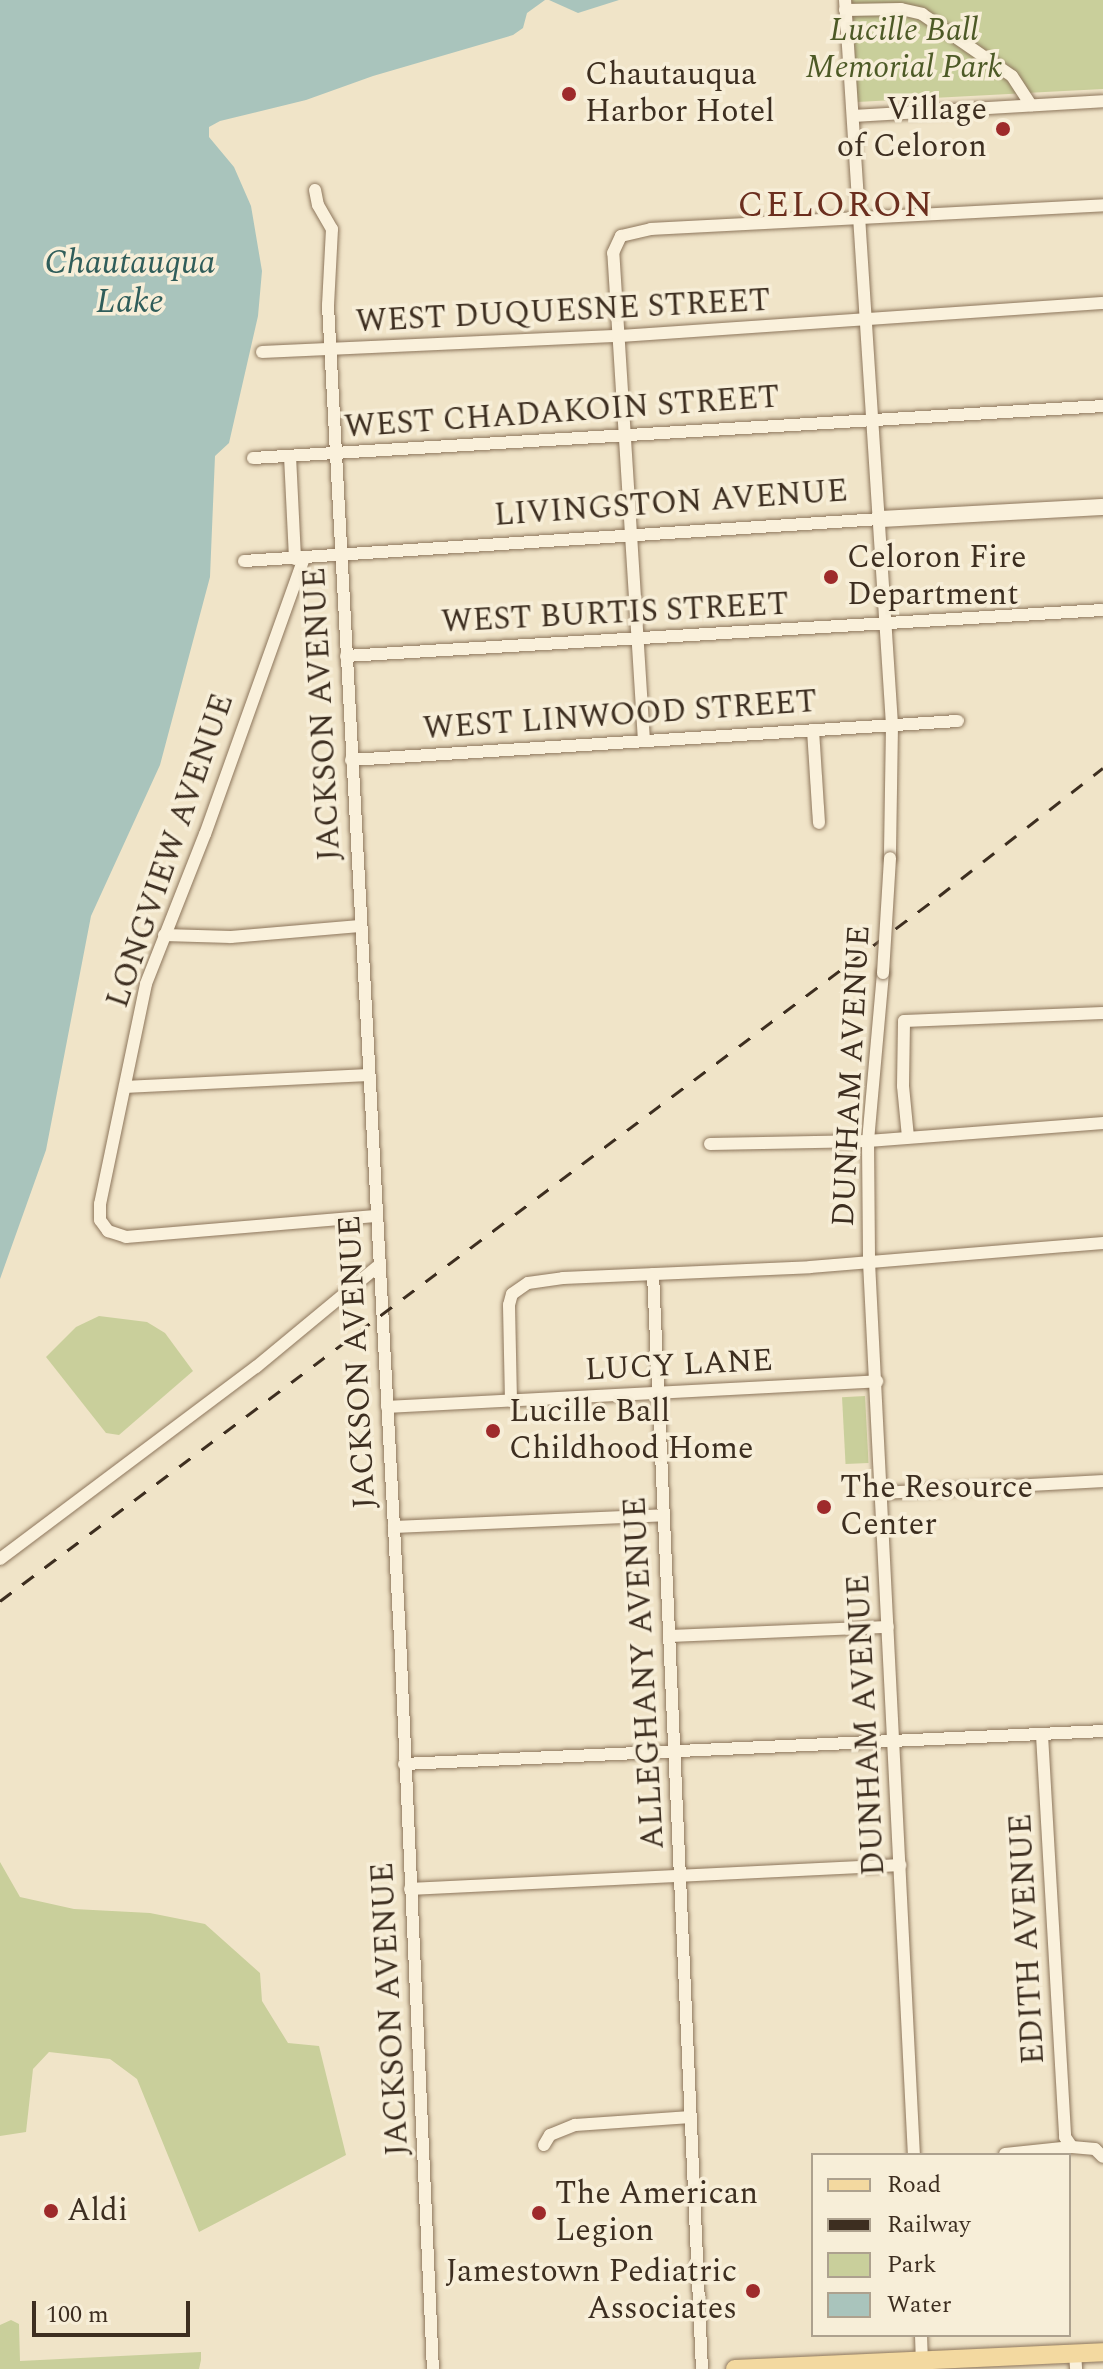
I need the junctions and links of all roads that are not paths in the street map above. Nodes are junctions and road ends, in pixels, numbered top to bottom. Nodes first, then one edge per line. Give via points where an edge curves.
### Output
1 (845, 5) edge
2 (1103, 101) edge
3 (1031, 105) junction
4 (853, 116) junction
5 (315, 190) dead end
6 (1103, 205) edge
7 (860, 216) junction
8 (1103, 303) edge
9 (867, 319) junction
10 (619, 336) junction
11 (331, 351) junction
12 (262, 352) dead end
13 (1103, 406) edge
14 (874, 421) junction
15 (626, 434) junction
16 (337, 454) junction
17 (290, 456) junction
18 (253, 458) dead end
19 (1103, 507) edge
20 (880, 519) junction
21 (632, 534) junction
22 (341, 553) junction
23 (300, 558) junction
24 (244, 561) dead end
25 (1103, 610) edge
26 (886, 624) junction
27 (639, 639) junction
28 (346, 656) junction
29 (958, 721) dead end
30 (892, 725) junction
31 (813, 730) junction
32 (644, 741) junction
33 (351, 760) junction
34 (819, 823) dead end
35 (360, 926) junction
36 (164, 935) junction
37 (1103, 1013) edge
38 (368, 1075) junction
39 (125, 1087) junction
40 (1103, 1123) edge
41 (908, 1137) junction
42 (868, 1141) junction
43 (710, 1144) dead end
44 (375, 1216) junction
45 (1103, 1243) edge
46 (869, 1262) junction
47 (377, 1267) junction
48 (653, 1274) junction
49 (877, 1381) junction
50 (659, 1393) junction
51 (511, 1401) junction
52 (387, 1407) junction
53 (1103, 1481) edge
54 (883, 1493) junction
55 (664, 1515) junction
56 (394, 1527) junction
57 (0, 1559) edge
58 (888, 1627) junction
59 (670, 1636) junction
60 (1103, 1731) edge
61 (1042, 1735) junction
62 (892, 1742) junction
63 (675, 1752) junction
64 (404, 1764) junction
65 (900, 1865) junction
66 (680, 1877) junction
67 (410, 1889) junction
68 (691, 2117) junction
69 (1069, 2144) junction
70 (544, 2145) dead end
71 (914, 2153) edge
72 (1011, 2153) edge
73 (1103, 2157) edge
74 (921, 2337) edge
75 (1103, 2352) edge
76 (1075, 2361) edge
77 (922, 2364) edge
78 (802, 2367) edge
79 (433, 2369) edge
80 (702, 2369) edge
81 (735, 2369) edge

1 - 3 street via 922,14 1012,76
1 - 4 street, DUNHAM AVENUE
2 - 3 street
3 - 4 street
4 - 7 street, DUNHAM AVENUE
5 - 11 street, JACKSON AVENUE via 332,229
6 - 7 street
7 - 9 street, DUNHAM AVENUE
7 - 10 street via 627,233 617,240 613,253
8 - 9 street, WEST DUQUESNE STREET
9 - 10 street, WEST DUQUESNE STREET
9 - 14 street, DUNHAM AVENUE
10 - 11 street, WEST DUQUESNE STREET
10 - 15 street
11 - 12 street, WEST DUQUESNE STREET
11 - 16 street, JACKSON AVENUE
13 - 14 street, WEST CHADAKOIN STREET
14 - 15 street, WEST CHADAKOIN STREET
14 - 20 street, DUNHAM AVENUE
15 - 16 street, WEST CHADAKOIN STREET
15 - 21 street
16 - 17 street, WEST CHADAKOIN STREET
16 - 22 street, JACKSON AVENUE
17 - 18 street, WEST CHADAKOIN STREET
17 - 23 street
19 - 20 street, LIVINGSTON AVENUE
20 - 21 street, LIVINGSTON AVENUE
20 - 26 street, DUNHAM AVENUE
21 - 22 street, LIVINGSTON AVENUE
21 - 27 street
22 - 23 street, LIVINGSTON AVENUE
22 - 28 street, JACKSON AVENUE
23 - 24 street, LIVINGSTON AVENUE
23 - 36 street, LONGVIEW AVENUE via 205,834
25 - 26 street, WEST BURTIS STREET
26 - 27 street, WEST BURTIS STREET
26 - 30 street, DUNHAM AVENUE
27 - 28 street, WEST BURTIS STREET
27 - 32 street
28 - 33 street, JACKSON AVENUE
29 - 30 street, WEST LINWOOD STREET
30 - 31 street, WEST LINWOOD STREET
30 - 42 street, DUNHAM AVENUE, bridge via 890,858
31 - 32 street, WEST LINWOOD STREET
31 - 34 street
32 - 33 street, WEST LINWOOD STREET
33 - 35 street, JACKSON AVENUE
35 - 36 street via 231,937
35 - 38 street, JACKSON AVENUE
36 - 39 street, LONGVIEW AVENUE via 146,984
37 - 41 street via 904,1021
38 - 39 street
38 - 44 street, JACKSON AVENUE
39 - 44 street, LONGVIEW AVENUE via 99,1214 108,1231 126,1237
40 - 41 street
41 - 42 street
42 - 43 street
42 - 46 street, DUNHAM AVENUE
44 - 47 street, JACKSON AVENUE
45 - 46 street
46 - 48 street
46 - 49 street, DUNHAM AVENUE
47 - 52 street, JACKSON AVENUE
47 - 57 street via 256,1367
48 - 50 street, ALLEGHANY AVENUE
48 - 51 street via 552,1279 517,1289 509,1305
49 - 50 street, LUCY LANE
49 - 54 street, DUNHAM AVENUE
50 - 51 street, LUCY LANE
50 - 55 street, ALLEGHANY AVENUE
51 - 52 street, LUCY LANE
52 - 56 street, JACKSON AVENUE
53 - 54 street
54 - 58 street, DUNHAM AVENUE
55 - 56 street
55 - 59 street, ALLEGHANY AVENUE
56 - 64 street, JACKSON AVENUE
58 - 59 street
58 - 62 street, DUNHAM AVENUE
59 - 63 street, ALLEGHANY AVENUE
60 - 61 street
61 - 62 street
61 - 69 street, EDITH AVENUE
62 - 63 street
62 - 65 street, DUNHAM AVENUE
63 - 64 street
63 - 66 street, ALLEGHANY AVENUE
64 - 67 street, JACKSON AVENUE
65 - 66 street
65 - 71 street, DUNHAM AVENUE
66 - 67 street
66 - 68 street, ALLEGHANY AVENUE
67 - 79 street, JACKSON AVENUE
68 - 70 street via 575,2125 550,2135
68 - 80 street, ALLEGHANY AVENUE
69 - 72 street
69 - 73 street via 1095,2149
74 - 77 street
75 - 76 main road
76 - 77 main road
77 - 78 main road
78 - 81 main road

